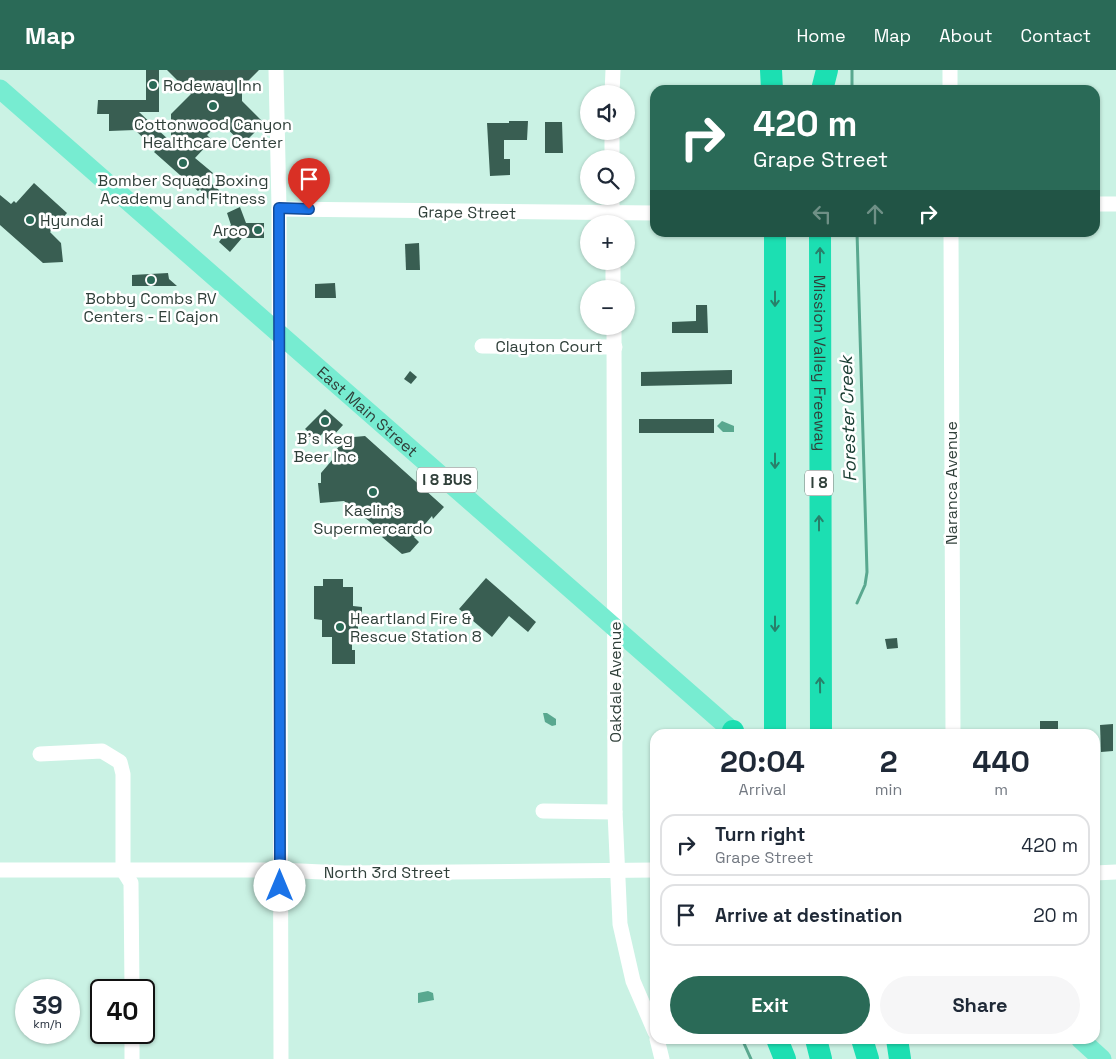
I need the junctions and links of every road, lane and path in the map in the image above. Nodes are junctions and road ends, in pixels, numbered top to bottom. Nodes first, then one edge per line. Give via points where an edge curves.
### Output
1 (276, 70) edge
2 (612, 70) edge
3 (771, 70) edge
4 (775, 70) edge
5 (820, 70) edge
6 (827, 70) edge
7 (950, 70) edge
8 (612, 85) edge
9 (773, 85) edge
10 (774, 85) edge
11 (821, 85) edge
12 (822, 85) edge
13 (950, 85) edge
14 (0, 89) edge
15 (1100, 204) edge
16 (1116, 204) edge
17 (279, 208) junction
18 (650, 214) edge
19 (635, 216) edge
20 (580, 218) edge
21 (775, 237) edge
22 (820, 237) edge
23 (951, 237) edge
24 (280, 333) junction
25 (614, 335) edge
26 (482, 346) dead end
27 (614, 346) junction
28 (615, 628) junction
29 (729, 729) edge
30 (775, 729) edge
31 (821, 729) edge
32 (953, 729) edge
33 (40, 754) dead end
34 (543, 811) dead end
35 (615, 812) junction
36 (0, 870) edge
37 (123, 870) junction
38 (279, 870) junction
39 (619, 870) junction
40 (650, 870) edge
41 (1116, 872) edge
42 (1100, 873) edge
43 (132, 979) edge
44 (650, 1021) edge
45 (132, 1044) edge
46 (658, 1044) edge
47 (779, 1044) edge
48 (817, 1044) edge
49 (864, 1044) edge
50 (898, 1044) edge
51 (1086, 1044) edge
52 (132, 1059) edge
53 (281, 1059) edge
54 (662, 1059) edge
55 (785, 1059) edge
56 (821, 1059) edge
57 (868, 1059) edge
58 (900, 1059) edge
59 (1102, 1059) edge

1 - 17 street
2 - 8 street
3 - 9 highway
4 - 10 highway
5 - 11 highway
6 - 12 highway
7 - 13 street
14 - 24 main road, East Main Street / I 8 BUS
15 - 16 street
17 - 20 street, Grape Street
17 - 24 street
18 - 19 street, Grape Street
21 -> 30 highway
31 -> 22 highway, Mission Valley Freeway / I 8
23 - 32 street, Naranca Avenue
24 - 28 main road, East Main Street / I 8 BUS
24 - 38 street
25 - 27 street, Oakdale Avenue
26 - 27 street, Clayton Court
27 - 28 street, Oakdale Avenue
28 - 29 main road, East Main Street / I 8 BUS
28 - 35 street, Oakdale Avenue
33 - 37 street via 102,751 122,759
34 - 35 street
35 - 39 street, Oakdale Avenue
36 - 37 street, North 3rd Street
37 - 38 street, North 3rd Street
37 - 43 street via 131,883
38 - 39 street, North 3rd Street via 344,873
38 - 53 street
39 - 40 street, North 3rd Street
39 - 44 street, Oakdale Avenue via 620,924 627,962
41 - 42 street
45 - 52 street
46 - 54 street
47 - 55 highway
48 - 56 highway
49 - 57 highway
50 - 58 highway
51 - 59 main road

